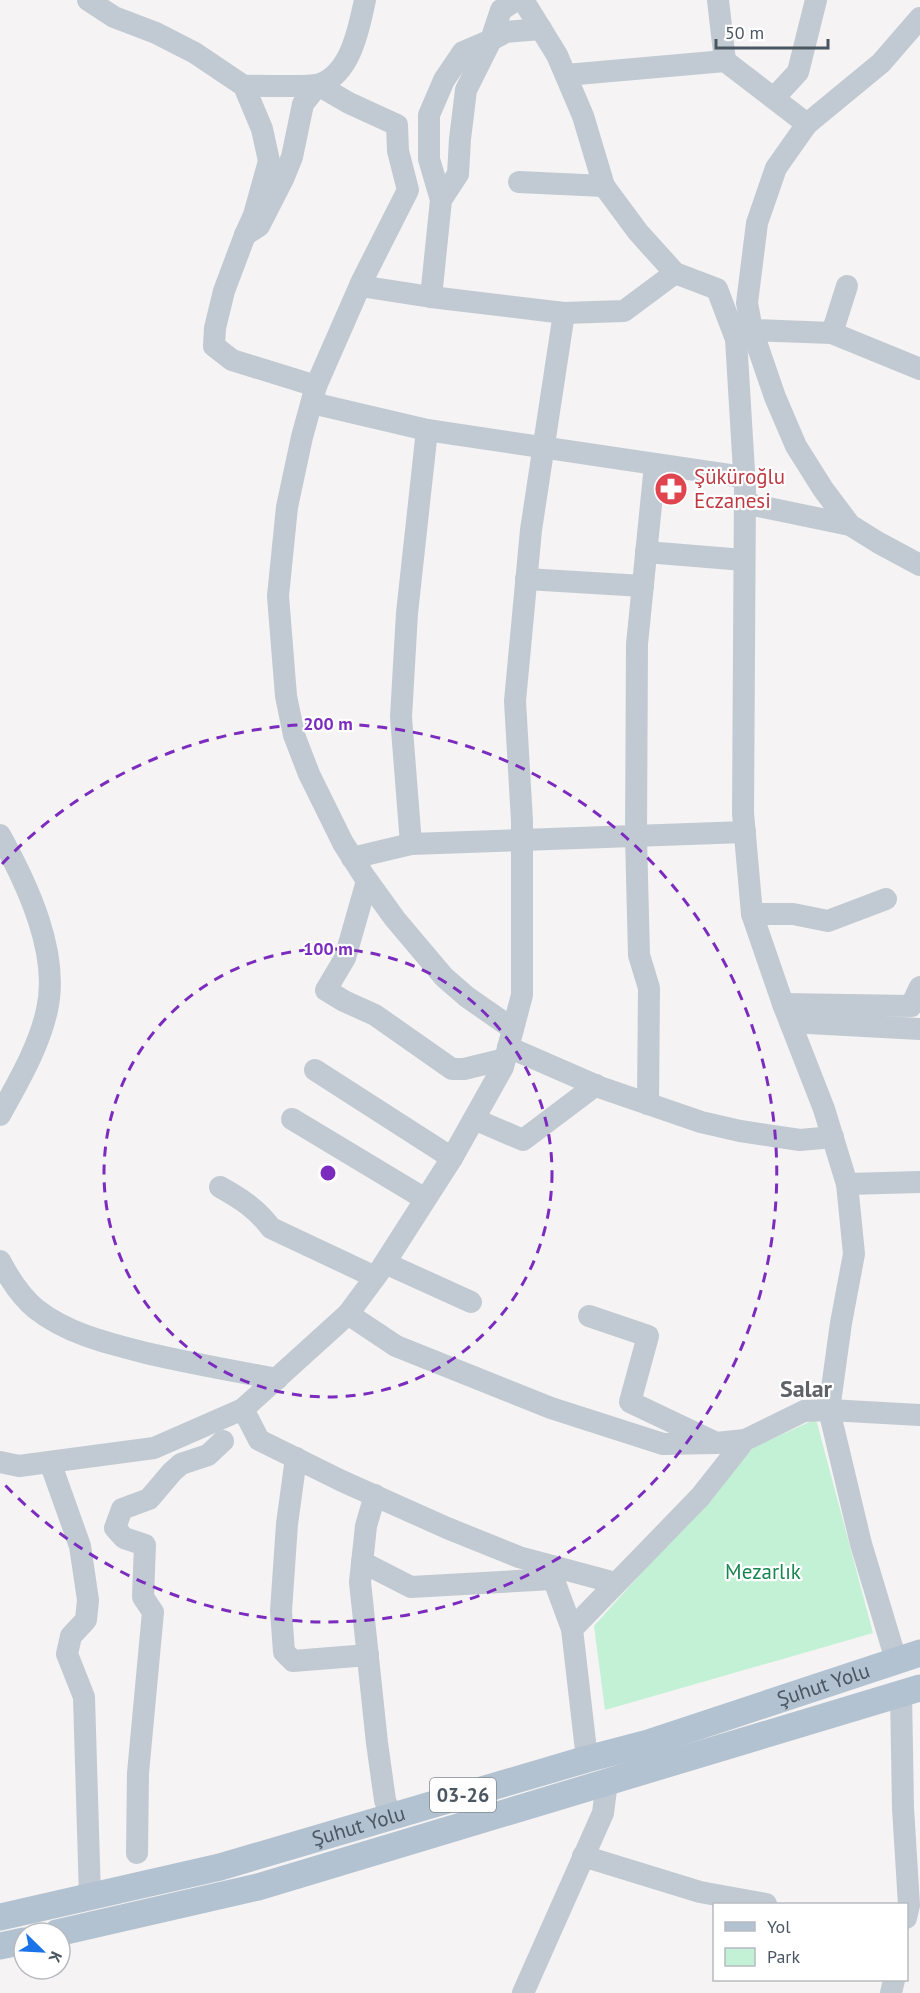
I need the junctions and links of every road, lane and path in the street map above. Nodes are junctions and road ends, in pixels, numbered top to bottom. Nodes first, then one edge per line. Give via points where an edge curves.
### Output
1 (88, 0) edge
2 (365, 0) edge
3 (523, 0) edge
4 (718, 0) edge
5 (816, 0) edge
6 (501, 3) edge
7 (920, 18) edge
8 (541, 29) junction
9 (491, 40) junction
10 (725, 61) junction
11 (566, 75) junction
12 (318, 85) junction
13 (244, 86) junction
14 (774, 98) junction
15 (807, 124) junction
16 (519, 182) dead end
17 (604, 186) junction
18 (441, 200) junction
19 (245, 235) junction
20 (675, 273) junction
21 (360, 286) junction
22 (847, 286) dead end
23 (431, 297) junction
24 (564, 313) junction
25 (752, 330) junction
26 (832, 333) junction
27 (920, 369) edge
28 (314, 395) junction
29 (427, 430) junction
30 (544, 449) junction
31 (655, 465) junction
32 (743, 477) junction
33 (744, 503) junction
34 (850, 525) junction
35 (646, 552) junction
36 (744, 560) junction
37 (920, 565) edge
38 (526, 579) junction
39 (643, 586) junction
40 (745, 832) junction
41 (0, 835) edge
42 (636, 837) junction
43 (522, 841) junction
44 (411, 844) junction
45 (352, 858) junction
46 (368, 881) junction
47 (886, 899) dead end
48 (753, 914) junction
49 (920, 987) edge
50 (786, 1013) junction
51 (920, 1029) edge
52 (509, 1045) junction
53 (315, 1070) dead end
54 (596, 1085) junction
55 (648, 1104) junction
56 (0, 1115) edge
57 (292, 1119) dead end
58 (474, 1119) junction
59 (833, 1137) junction
60 (452, 1158) junction
61 (920, 1182) edge
62 (847, 1184) junction
63 (220, 1187) dead end
64 (425, 1199) junction
65 (0, 1261) edge
66 (380, 1270) junction
67 (471, 1302) dead end
68 (348, 1314) junction
69 (589, 1316) dead end
70 (277, 1379) junction
71 (243, 1409) junction
72 (829, 1410) junction
73 (920, 1415) edge
74 (223, 1440) junction
75 (259, 1440) junction
76 (745, 1440) junction
77 (170, 1441) junction
78 (716, 1443) junction
79 (296, 1458) junction
80 (50, 1462) junction
81 (10, 1464) edge
82 (0, 1480) edge
83 (375, 1495) junction
84 (362, 1562) junction
85 (551, 1572) junction
86 (616, 1583) junction
87 (572, 1629) junction
88 (368, 1655) junction
89 (908, 1656) edge
90 (910, 1690) edge
91 (587, 1759) junction
92 (607, 1782) junction
93 (391, 1817) junction
94 (137, 1853) dead end
95 (583, 1856) junction
96 (90, 1897) junction
97 (756, 1903) edge
98 (908, 1909) edge
99 (0, 1917) edge
100 (72, 1930) edge
101 (523, 1993) edge

1 - 13 street via 114,17 195,52
2 - 12 street via 346,59 333,77
3 - 8 street
4 - 10 street
5 - 14 street via 798,72
6 - 9 street
7 - 15 street via 881,63
8 - 9 street via 506,32
8 - 11 street
9 - 18 street via 466,90 458,174
9 - 18 street via 463,52 444,80 429,115 429,159
10 - 11 street
10 - 14 street
11 - 17 street
12 - 13 street
12 - 19 street via 303,104 292,158 283,179 259,226
12 - 21 street via 397,125 398,151 408,190
13 - 19 street via 262,129 269,161
14 - 15 street
15 - 25 street via 776,168 757,223 747,303
16 - 17 street
17 - 20 street
18 - 23 street
19 - 28 street via 224,291 214,346 232,360
20 - 24 street via 624,311
20 - 32 street via 717,289 736,339
21 - 23 street
21 - 28 street
22 - 26 street
23 - 24 street
24 - 30 street
25 - 26 street
25 - 34 street via 796,446
26 - 27 street
28 - 29 street
28 - 45 street via 287,507 278,596 286,696 294,735 309,774
29 - 30 street
29 - 44 street via 407,613 401,717
30 - 31 street
30 - 38 street
31 - 32 street
31 - 35 street
32 - 33 street
33 - 34 street
33 - 36 street
34 - 37 street
35 - 36 street
35 - 39 street
36 - 40 street
38 - 39 street
38 - 43 street via 514,701
39 - 42 street via 637,644
40 - 42 street
40 - 48 street
41 - 56 street via 32,899 51,978 47,1010 29,1060
42 - 43 street
42 - 55 street via 639,955 649,988
43 - 44 street
43 - 52 street via 522,995
44 - 45 street
45 - 46 street
46 - 52 street via 444,977
46 - 52 street via 345,958 326,990 375,1015 452,1069 464,1069
47 - 48 street via 828,921
48 - 50 street
49 - 50 street via 911,1006
50 - 51 street
50 - 59 street
52 - 54 street
52 - 58 street via 503,1067
53 - 60 street
54 - 55 street
54 - 58 street via 523,1140
55 - 59 street via 740,1131 800,1140
57 - 64 street
58 - 60 street
59 - 62 street
60 - 64 street
61 - 62 street
62 - 72 street via 854,1254
63 - 66 street via 244,1201 271,1228
64 - 66 street
65 - 70 street via 11,1282 34,1308 63,1327 116,1346
66 - 67 street
66 - 68 street
68 - 70 street
68 - 78 street via 396,1346 551,1408 663,1444
69 - 78 street via 648,1336 630,1402
70 - 71 street
71 - 75 street
71 - 77 street
72 - 73 street
72 - 76 street via 804,1411
72 - 89 street via 861,1544
74 - 75 street
74 - 77 street
74 - 94 street via 208,1455 181,1464 149,1499 122,1509 115,1528 123,1538 145,1545 143,1597 153,1612 138,1773
75 - 79 street
76 - 78 street
76 - 86 street via 700,1497
77 - 80 street via 154,1448
79 - 83 street
79 - 88 street via 281,1611 284,1652 293,1661
80 - 81 street
80 - 96 street via 80,1546 88,1600 86,1620 71,1636 67,1654 84,1697
81 - 82 street
83 - 84 street
83 - 85 street
84 - 85 street via 411,1587
84 - 88 street via 360,1582
85 - 86 street
85 - 87 street
86 - 87 street
87 - 91 street
88 - 93 street via 385,1800
89 - 91 main road, Şuhut Yolu / 03-26 via 648,1743
90 - 92 main road, Şuhut Yolu
90 - 98 street via 903,1808
91 - 93 main road, Şuhut Yolu / 03-26
92 - 95 street via 603,1813
92 - 100 main road, Şuhut Yolu / 03-26 via 258,1887
93 - 96 main road, Şuhut Yolu / 03-26 via 220,1867
95 - 97 street via 700,1892
95 - 101 street
96 - 99 main road, Şuhut Yolu / 03-26

